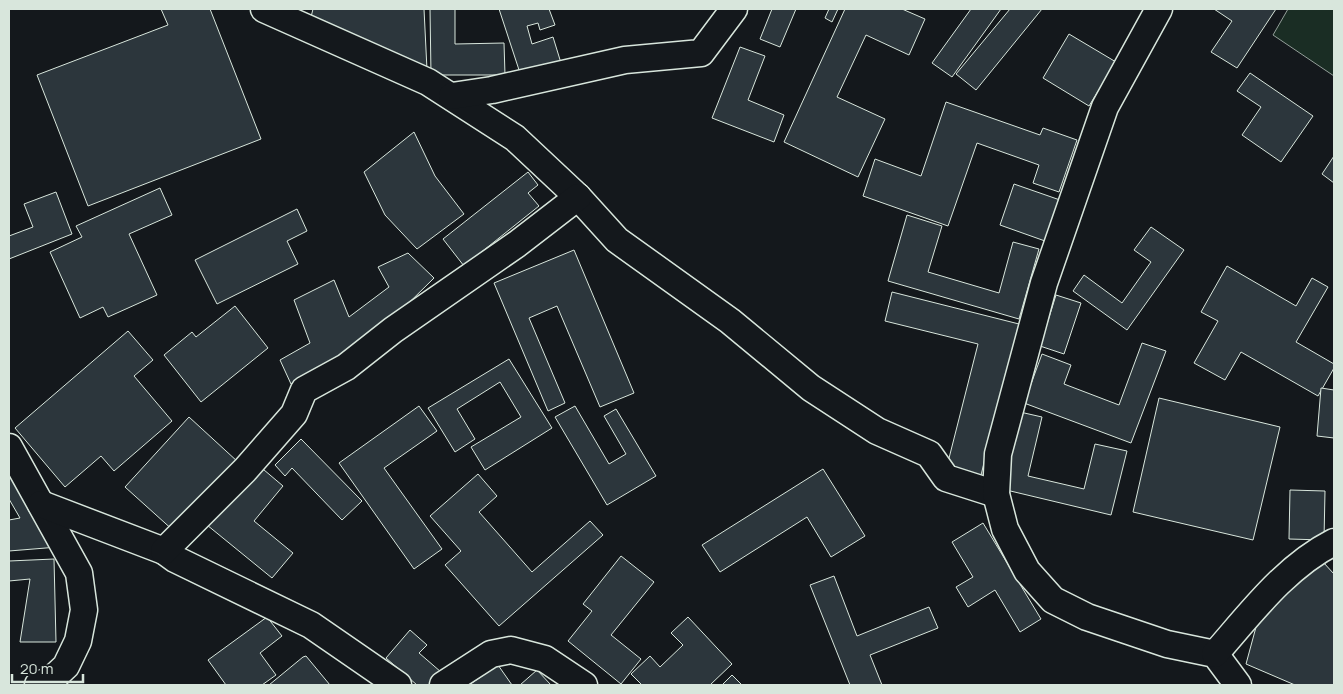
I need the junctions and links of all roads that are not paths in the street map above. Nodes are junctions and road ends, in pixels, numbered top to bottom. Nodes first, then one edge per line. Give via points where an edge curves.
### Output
1 (264, 9) edge
2 (734, 9) edge
3 (1159, 9) edge
4 (452, 96) junction
5 (578, 197) junction
6 (9, 447) edge
7 (996, 494) junction
8 (41, 504) junction
9 (1334, 542) edge
10 (164, 551) junction
11 (1215, 654) junction
12 (38, 685) edge
13 (398, 685) edge
14 (444, 685) edge
15 (584, 685) edge
16 (1238, 685) edge

1 - 4 street via 428,82
2 - 4 street via 701,53 626,60
3 - 7 street via 1105,107 1044,283 998,454
4 - 5 street via 515,138
5 - 7 street via 617,240 730,321 811,388 877,431 928,454 946,478
5 - 10 street via 346,367 304,390 294,414 251,463
6 - 8 street
7 - 11 street via 1005,529 1028,570 1054,600 1087,617 1167,644
8 - 10 street
8 - 12 street via 79,573 84,610 78,641 66,666 51,680
9 - 11 street via 1316,551 1280,580
10 - 13 street via 311,625
11 - 16 street
14 - 15 street via 491,654 511,650 545,659

